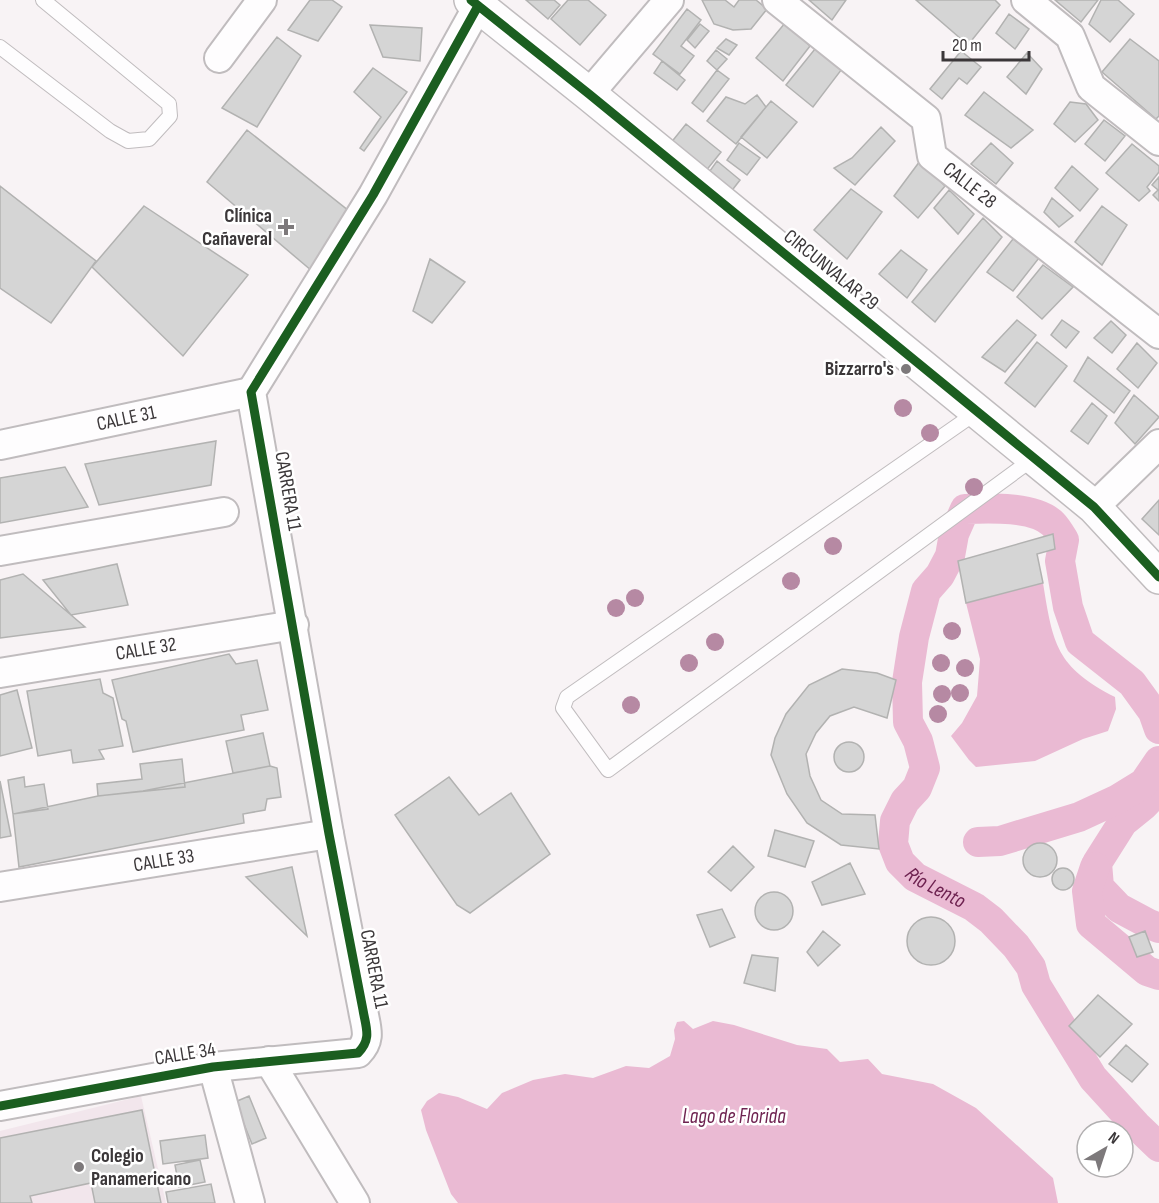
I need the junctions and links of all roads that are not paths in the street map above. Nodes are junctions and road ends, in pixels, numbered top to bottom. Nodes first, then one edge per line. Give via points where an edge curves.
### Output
1 (43, 0) edge
2 (262, 0) edge
3 (669, 0) edge
4 (777, 0) edge
5 (1026, 0) edge
6 (475, 3) edge
7 (0, 47) edge
8 (219, 58) dead end
9 (589, 94) junction
10 (1159, 141) edge
11 (1159, 334) edge
12 (252, 392) junction
13 (976, 412) junction
14 (1159, 444) edge
15 (0, 445) edge
16 (1034, 458) junction
17 (1094, 507) junction
18 (224, 512) dead end
19 (0, 551) edge
20 (1159, 577) edge
21 (294, 625) junction
22 (0, 673) edge
23 (329, 834) junction
24 (0, 887) edge
25 (368, 1037) joint
26 (270, 1061) junction
27 (213, 1067) junction
28 (0, 1106) edge
29 (250, 1203) edge
30 (356, 1203) edge

1 - 7 lane via 169,104 170,116 149,139 128,141 110,131
2 - 8 street
3 - 9 street
4 - 11 street, CALLE 28 via 926,119 932,156
5 - 10 street via 1070,36 1091,87
6 - 9 street, CIRCUNVALAR 29
6 - 12 street via 373,195
9 - 13 street, CIRCUNVALAR 29
12 - 15 street, CALLE 31
12 - 21 street, CARRERA 11
13 - 16 street, CIRCUNVALAR 29
13 - 16 lane via 567,697 563,708 608,770
14 - 17 street
16 - 17 street, CIRCUNVALAR 29
17 - 20 street, CIRCUNVALAR 29
18 - 19 street
21 - 22 street, CALLE 32
21 - 23 street, CARRERA 11
23 - 24 street, CALLE 33
23 - 25 street, CARRERA 11
25 - 26 street, CALLE 34 via 358,1053
26 - 27 street, CALLE 34
26 - 30 street
27 - 28 street, CALLE 34
27 - 29 street

